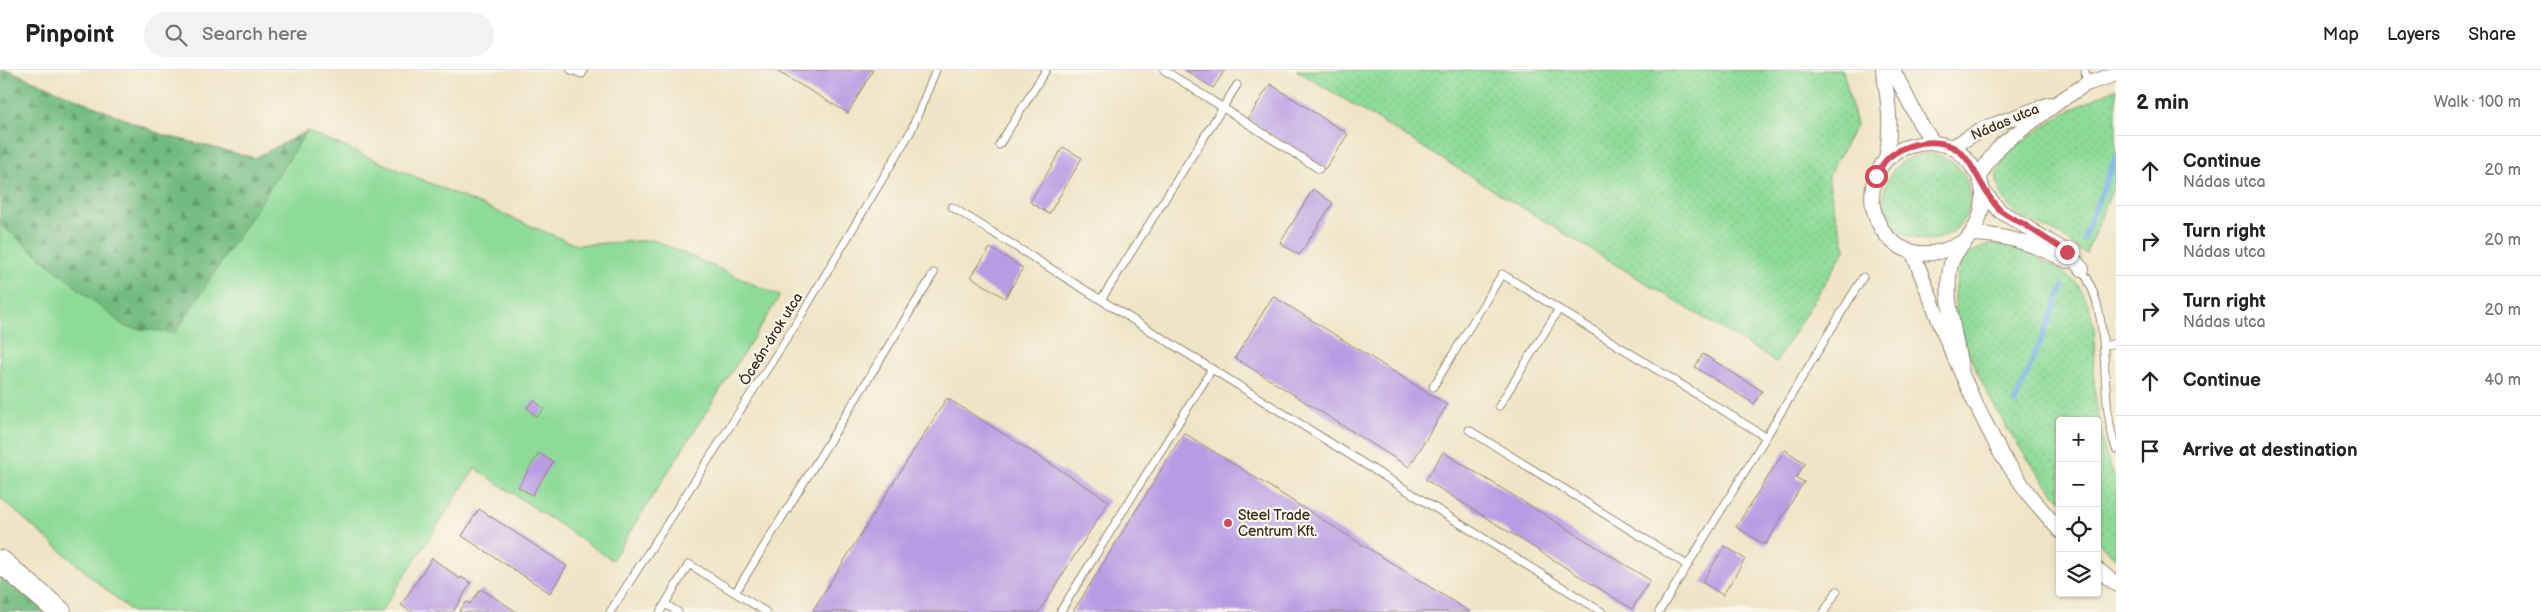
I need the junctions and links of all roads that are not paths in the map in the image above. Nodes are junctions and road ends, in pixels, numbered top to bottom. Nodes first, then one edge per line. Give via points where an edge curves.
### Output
1 (571, 70) edge
2 (584, 70) edge
3 (936, 70) edge
4 (1046, 70) edge
5 (1164, 70) edge
6 (1883, 70) edge
7 (1893, 70) edge
8 (2084, 70) edge
9 (2116, 74) edge
10 (2086, 84) junction
11 (1238, 85) dead end
12 (2060, 100) junction
13 (1223, 108) junction
14 (1933, 142) junction
15 (998, 145) dead end
16 (1952, 147) junction
17 (1886, 160) junction
18 (1319, 169) dead end
19 (1981, 184) junction
20 (952, 206) dead end
21 (1966, 239) junction
22 (1913, 253) junction
23 (2082, 269) junction
24 (934, 272) dead end
25 (1864, 277) dead end
26 (1101, 300) junction
27 (1559, 309) junction
28 (2116, 343) edge
29 (2108, 345) junction
30 (1212, 369) junction
31 (1962, 374) junction
32 (1432, 388) dead end
33 (1499, 406) dead end
34 (1469, 430) dead end
35 (1766, 437) junction
36 (2116, 449) edge
37 (2056, 526) edge
38 (0, 561) edge
39 (1687, 565) junction
40 (2101, 571) edge
41 (2116, 584) edge
42 (1837, 591) dead end
43 (735, 593) junction
44 (665, 604) junction
45 (60, 612) edge
46 (610, 612) edge
47 (660, 612) edge
48 (678, 612) edge
49 (766, 612) edge
50 (1060, 612) edge
51 (1602, 612) edge
52 (1659, 612) edge
53 (1824, 612) edge

1 - 2 lane via 582,74
3 - 46 lane, Óceán-árok utca via 911,132 796,324
4 - 15 lane
5 - 13 lane
6 - 17 street via 1891,135
7 - 14 street
8 - 10 lane
9 - 10 street, Nádas utca
10 - 12 street, Nádas utca
11 - 13 lane
12 - 16 street, Nádas utca via 1985,128
12 - 19 street, Nádas utca via 2002,144 1989,160
13 - 18 lane
13 - 26 lane
14 - 16 street, Nádas utca
14 - 17 street, Nádas utca via 1902,148
16 - 19 street, Nádas utca via 1964,156
17 - 22 street, Nádas utca via 1876,176 1872,195 1874,214 1882,231 1896,245
19 - 21 street, Nádas utca via 1982,214
19 - 23 street via 2000,211 2067,252
20 - 26 lane
21 - 22 street via 1946,251
21 - 23 street via 2006,236
21 - 31 street, Nádas utca via 1950,267 1949,280 1949,304
22 - 31 street
23 - 29 lane via 2095,286 2103,310
24 - 43 lane
25 - 35 lane
26 - 30 lane
27 - 32 lane via 1502,274
27 - 33 lane
27 - 35 lane
28 - 29 lane
29 - 36 lane via 2106,387 2111,434
30 - 50 lane
30 - 51 lane
31 - 37 street via 2001,454
34 - 39 lane
35 - 39 lane
38 - 45 main road
39 - 52 lane
40 - 41 street
42 - 53 lane
43 - 44 lane via 689,564
43 - 49 lane
44 - 47 lane
44 - 48 lane

